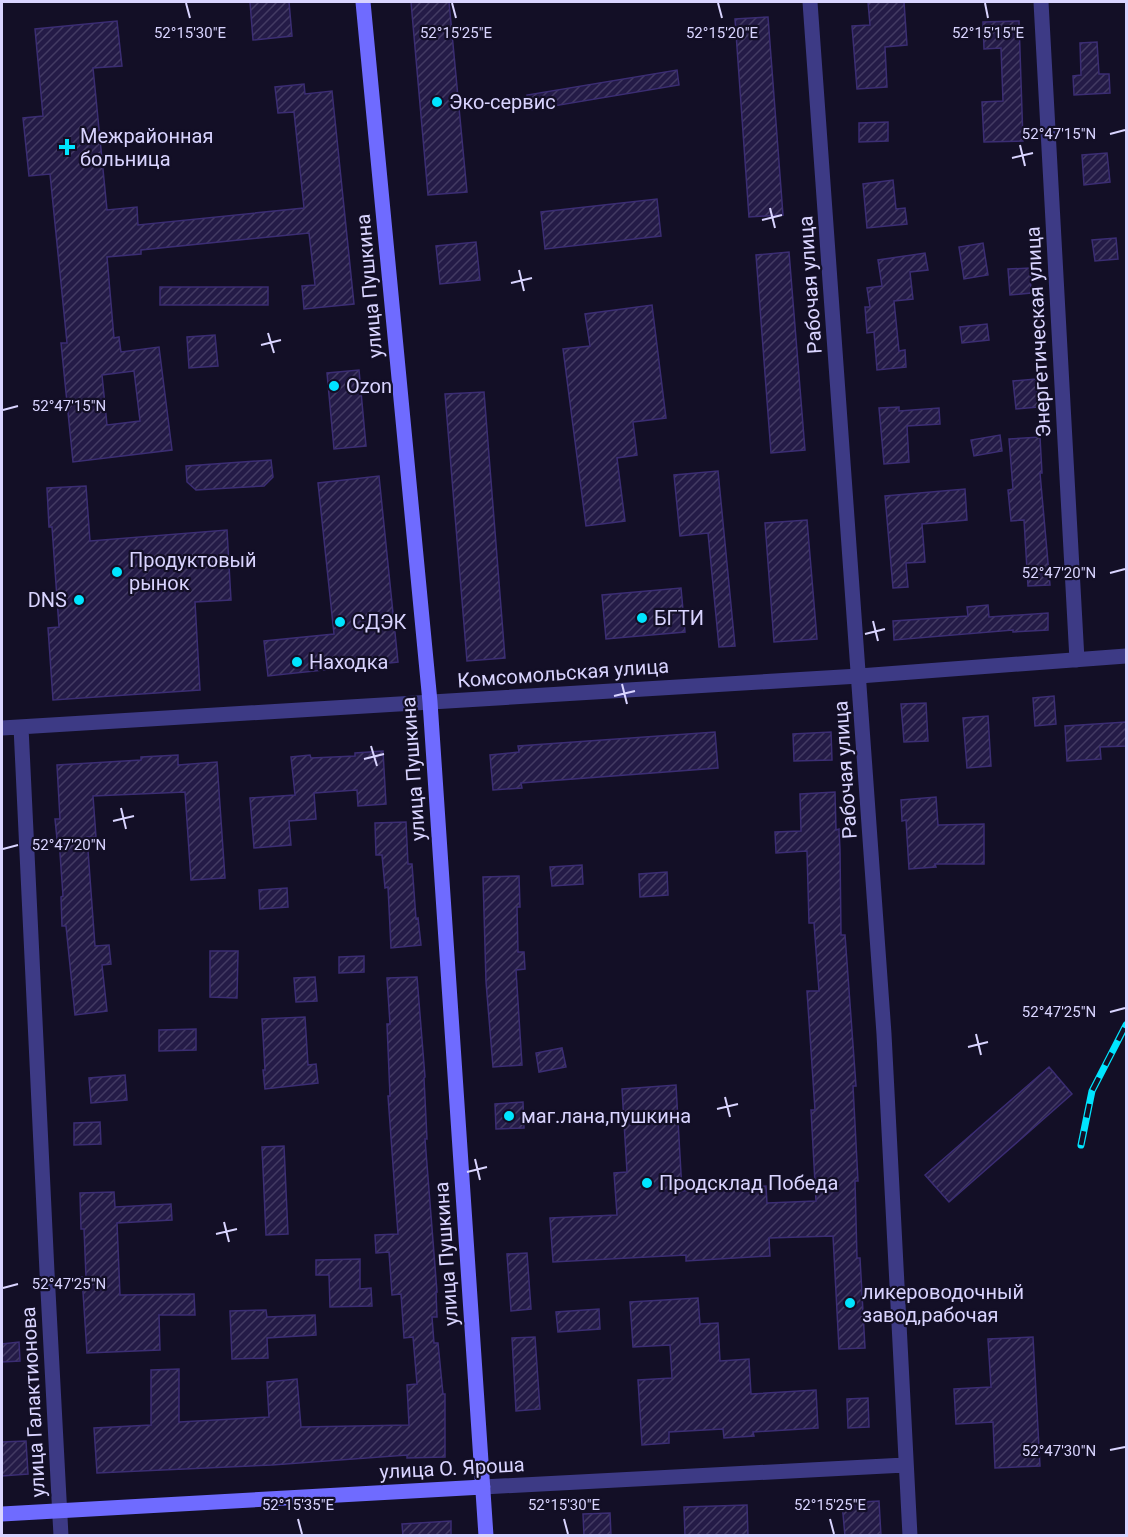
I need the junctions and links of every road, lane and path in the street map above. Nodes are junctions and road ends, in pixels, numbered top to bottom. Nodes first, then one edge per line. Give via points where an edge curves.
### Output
1 (363, 2) edge
2 (810, 2) edge
3 (1041, 2) edge
4 (1126, 656) edge
5 (1077, 660) junction
6 (859, 676) junction
7 (430, 702) junction
8 (21, 727) junction
9 (2, 728) edge
10 (905, 1465) junction
11 (483, 1487) junction
12 (60, 1511) junction
13 (2, 1514) edge
14 (61, 1536) edge
15 (486, 1536) edge
16 (910, 1536) edge

1 - 7 main road, улица Пушкина
2 - 6 street, Рабочая улица
3 - 5 street, Энергетическая улица
4 - 5 street, Комсомольская улица
5 - 6 street, Комсомольская улица
6 - 7 street, Комсомольская улица
6 - 10 street, Рабочая улица via 884,1034
7 - 8 street, Комсомольская улица
7 - 11 main road, улица Пушкина
8 - 9 street, Комсомольская улица
8 - 12 street, улица Галактионова
10 - 11 street, улица О. Яроша
10 - 16 street, Рабочая улица
11 - 12 main road, улица О. Яроша
11 - 15 main road, улица Пушкина
12 - 13 main road, улица О. Яроша
12 - 14 street, улица Галактионова

